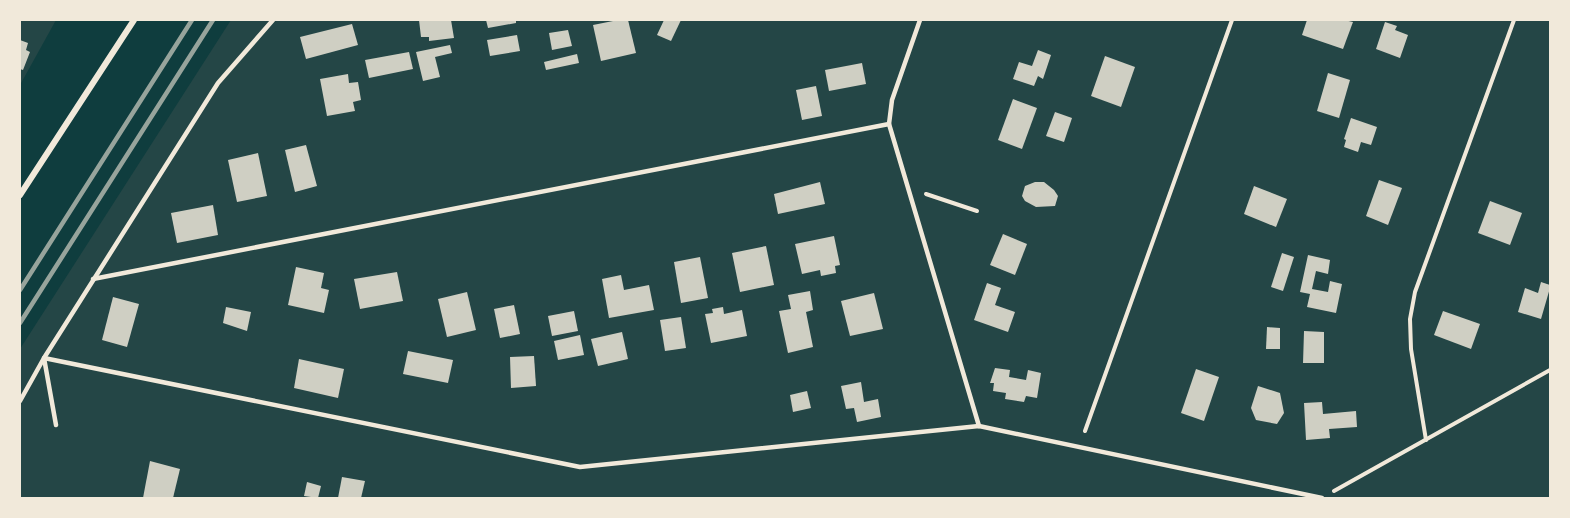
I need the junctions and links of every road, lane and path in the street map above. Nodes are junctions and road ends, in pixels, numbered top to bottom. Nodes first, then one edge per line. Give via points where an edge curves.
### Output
1 (134, 20) edge
2 (273, 20) edge
3 (920, 20) edge
4 (1232, 20) edge
5 (1514, 20) edge
6 (889, 124) junction
7 (908, 188) junction
8 (20, 195) edge
9 (977, 211) dead end
10 (93, 279) junction
11 (44, 358) junction
12 (1551, 370) edge
13 (20, 401) edge
14 (56, 425) dead end
15 (979, 426) junction
16 (1426, 440) junction
17 (1079, 448) junction
18 (1322, 498) edge

1 - 8 street
2 - 10 lane via 218,83
3 - 6 lane via 892,100
4 - 17 path
5 - 16 path via 1415,292 1410,319 1411,349
6 - 7 lane
6 - 10 lane
7 - 9 path
7 - 15 lane
10 - 11 lane
11 - 13 lane
11 - 14 lane
11 - 15 lane via 580,467
12 - 16 path
15 - 17 lane
16 - 18 path
17 - 18 lane

